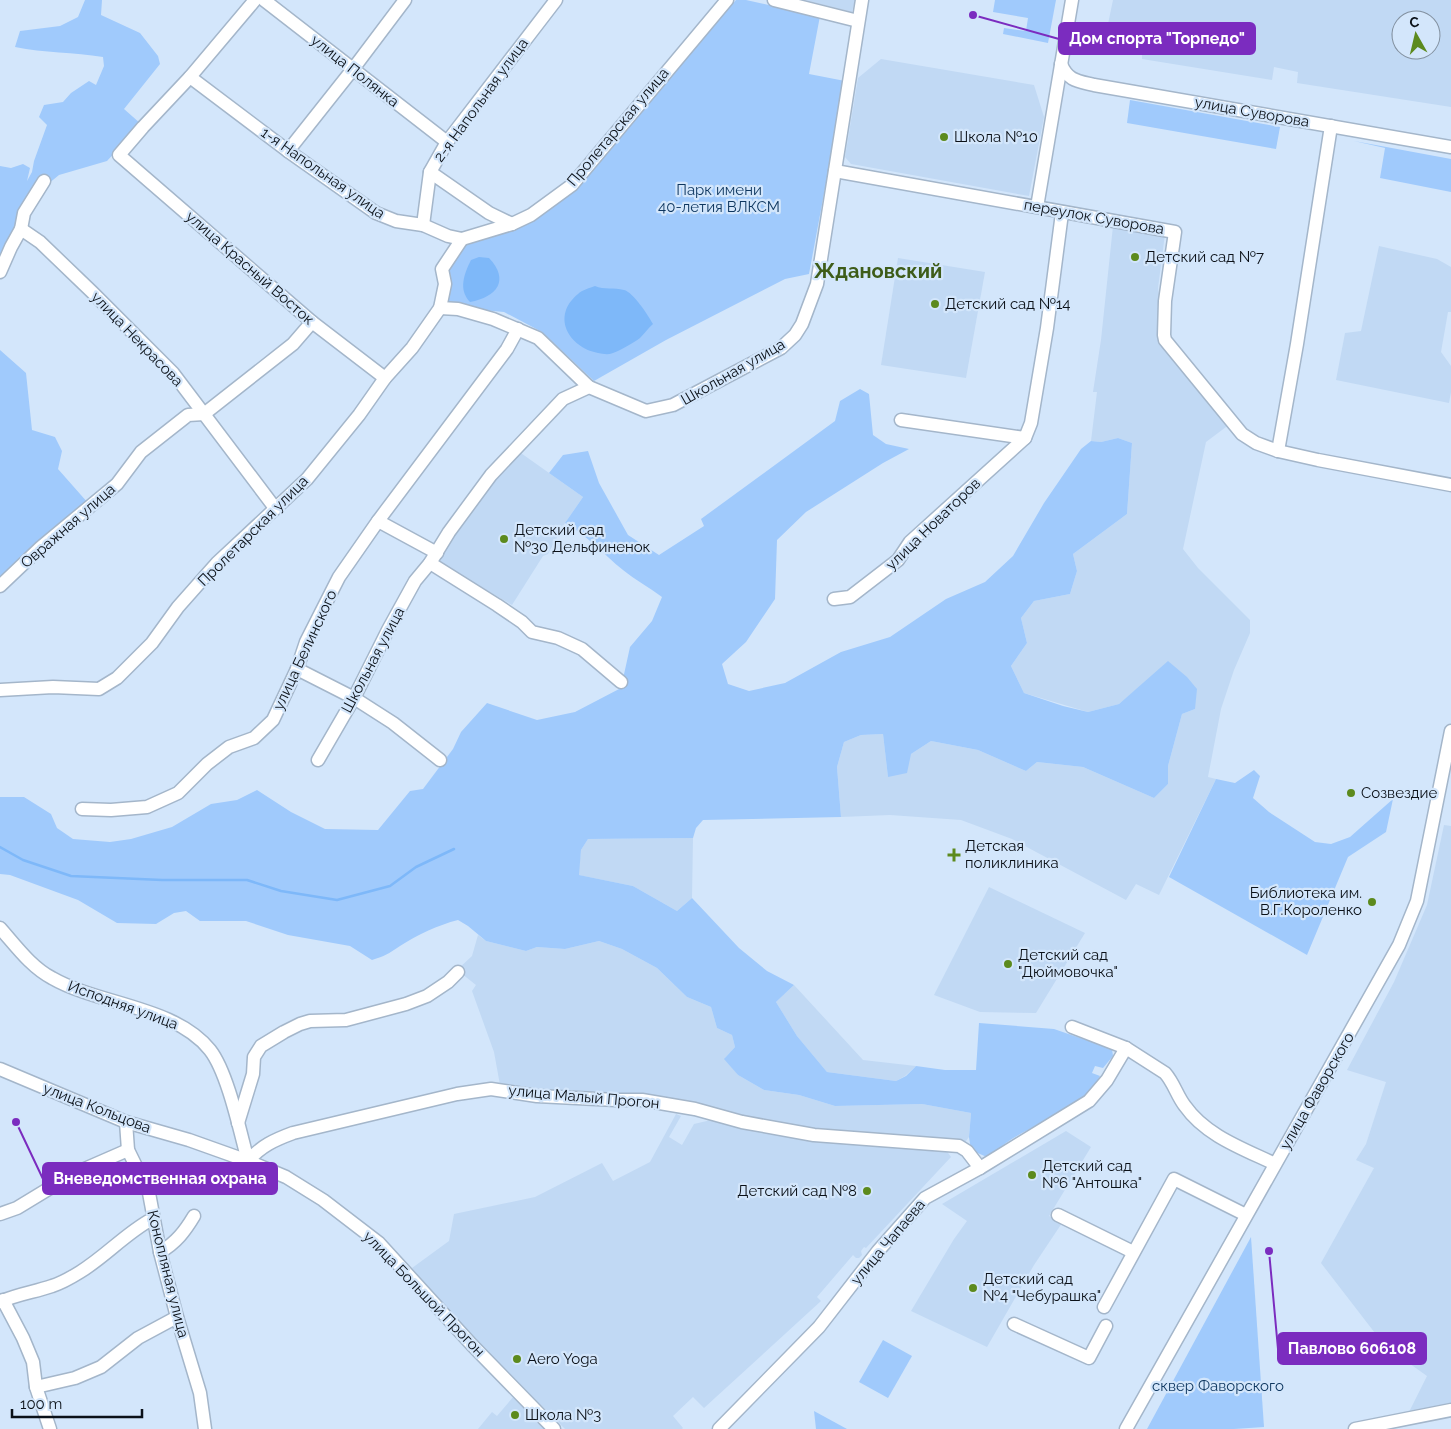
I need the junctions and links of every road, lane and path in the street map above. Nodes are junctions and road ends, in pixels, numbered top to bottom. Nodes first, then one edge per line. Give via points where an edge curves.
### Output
1 (255, 0) edge
2 (264, 0) edge
3 (405, 0) edge
4 (556, 0) edge
5 (727, 0) edge
6 (774, 0) edge
7 (862, 0) edge
8 (1072, 0) edge
9 (858, 20) junction
10 (1061, 64) junction
11 (353, 69) junction
12 (190, 77) junction
13 (1331, 126) junction
14 (447, 142) junction
15 (1451, 147) edge
16 (288, 151) junction
17 (835, 171) junction
18 (430, 172) junction
19 (44, 181) dead end
20 (1037, 207) junction
21 (1062, 213) junction
22 (512, 224) junction
23 (422, 225) junction
24 (22, 229) junction
25 (462, 240) junction
26 (0, 272) edge
27 (440, 308) junction
28 (312, 322) junction
29 (518, 329) junction
30 (385, 378) junction
31 (589, 387) junction
32 (204, 414) junction
33 (902, 420) dead end
34 (1025, 438) junction
35 (1278, 451) junction
36 (1451, 485) edge
37 (275, 508) junction
38 (378, 521) junction
39 (433, 558) junction
40 (0, 586) edge
41 (834, 599) dead end
42 (297, 669) junction
43 (622, 682) dead end
44 (0, 690) edge
45 (354, 698) junction
46 (1451, 731) edge
47 (318, 760) dead end
48 (440, 760) dead end
49 (82, 809) dead end
50 (0, 928) edge
51 (458, 972) dead end
52 (1072, 1027) dead end
53 (1126, 1048) junction
54 (0, 1069) edge
55 (126, 1122) junction
56 (238, 1123) junction
57 (128, 1150) junction
58 (224, 1154) joint
59 (248, 1161) junction
60 (1276, 1164) junction
61 (980, 1168) junction
62 (0, 1214) edge
63 (1058, 1215) dead end
64 (1246, 1215) junction
65 (194, 1216) dead end
66 (152, 1219) junction
67 (160, 1252) junction
68 (1133, 1252) junction
69 (2, 1301) edge
70 (1104, 1307) dead end
71 (177, 1317) junction
72 (1014, 1324) dead end
73 (1106, 1326) dead end
74 (36, 1387) junction
75 (1451, 1410) edge
76 (1419, 1416) junction
77 (50, 1429) edge
78 (205, 1429) edge
79 (554, 1429) edge
80 (719, 1429) edge
81 (1126, 1429) edge
82 (1355, 1429) edge
83 (1413, 1429) edge

1 - 12 street
2 - 11 street, улица Полянка
3 - 11 street
4 - 14 street, 2-я Напольная улица
5 - 22 street, Пролетарская улица via 572,185
6 - 9 street
7 - 9 street, Школьная улица
8 - 10 street
9 - 17 street, Школьная улица
10 - 13 street, улица Суворова via 1074,80 1094,85
10 - 20 street
11 - 14 street, улица Полянка
11 - 16 street
12 - 16 street, 1-я Напольная улица
12 - 28 street, улица Красный Восток via 119,155
13 - 15 street, улица Суворова
13 - 35 street
14 - 18 street, 2-я Напольная улица
16 - 23 street, 1-я Напольная улица via 376,213 396,221
17 - 20 street, переулок Суворова
17 - 31 street, Школьная улица via 817,284 802,324 781,348 673,405 646,411
18 - 22 street, 2-я Напольная улица
18 - 23 street
19 - 24 street via 24,213
20 - 21 street, переулок Суворова
21 - 34 street via 1047,328 1031,423
21 - 35 street, переулок Суворова via 1175,232 1164,318 1165,340 1242,434
22 - 25 street, Пролетарская улица
23 - 25 street, 1-я Напольная улица
24 - 26 street
24 - 32 street, улица Некрасова via 40,242 173,374
25 - 27 street via 442,269 445,284
27 - 29 street via 458,309
27 - 30 street, Пролетарская улица via 412,348
28 - 30 street, улица Красный Восток
28 - 32 street via 293,344
29 - 31 street via 538,338
29 - 38 street, улица Белинского via 507,349
30 - 37 street, Пролетарская улица via 307,479
31 - 39 street, Школьная улица via 563,399 491,476
32 - 37 street, улица Некрасова
32 - 40 street, Овражная улица via 188,416 141,452 117,484
33 - 34 street
34 - 41 street, улица Новаторов via 910,542 898,560 850,598
35 - 36 street, переулок Суворова
37 - 44 street, Пролетарская улица via 217,563 178,607 152,643 117,678 99,689
38 - 39 street
38 - 42 street, улица Белинского via 339,577 306,642
39 - 43 street via 532,632 558,638 582,649
39 - 45 street, Школьная улица via 410,589
42 - 45 street
42 - 49 street, улица Белинского via 273,720 254,738 229,747 178,793 147,806
45 - 47 street, Школьная улица
45 - 48 street via 393,722
46 - 60 street, улица Фаворского via 1417,901 1399,945
50 - 56 street, Исподняя улица via 32,964 51,978 171,1021 193,1033 210,1050 221,1068
51 - 56 street via 427,996 406,1004 346,1020 310,1021 261,1046 254,1057 253,1074
52 - 53 street
53 - 60 street via 1165,1073 1185,1107 1209,1130
53 - 61 street, улица Чапаева via 1107,1080 1089,1101
54 - 55 street, улица Кольцова
55 - 57 street, Конопляная улица
55 - 58 street, улица Кольцова
56 - 59 street, Исподняя улица
57 - 62 street via 73,1174 17,1208
57 - 66 street, Конопляная улица via 149,1193
58 - 59 street, улица Большой Прогон
59 - 61 street, улица Малый Прогон via 272,1140 457,1094 491,1089 537,1096 642,1100 814,1135 959,1146 967,1150
59 - 79 street, улица Большой Прогон via 286,1177 379,1242
60 - 64 street, улица Фаворского
61 - 80 street, улица Чапаева via 925,1198 878,1251 819,1327
63 - 68 street
64 - 68 street via 1174,1179
64 - 81 street, улица Фаворского
65 - 67 street via 172,1245
66 - 67 street, Конопляная улица
66 - 69 street via 135,1228 81,1271 54,1286
67 - 71 street, Конопляная улица
68 - 70 street
69 - 74 street via 33,1362
71 - 74 street via 138,1338 101,1367 75,1378
71 - 78 street, Конопляная улица via 200,1393
72 - 73 street via 1089,1358
74 - 77 street
75 - 76 street
76 - 82 street
76 - 83 street

